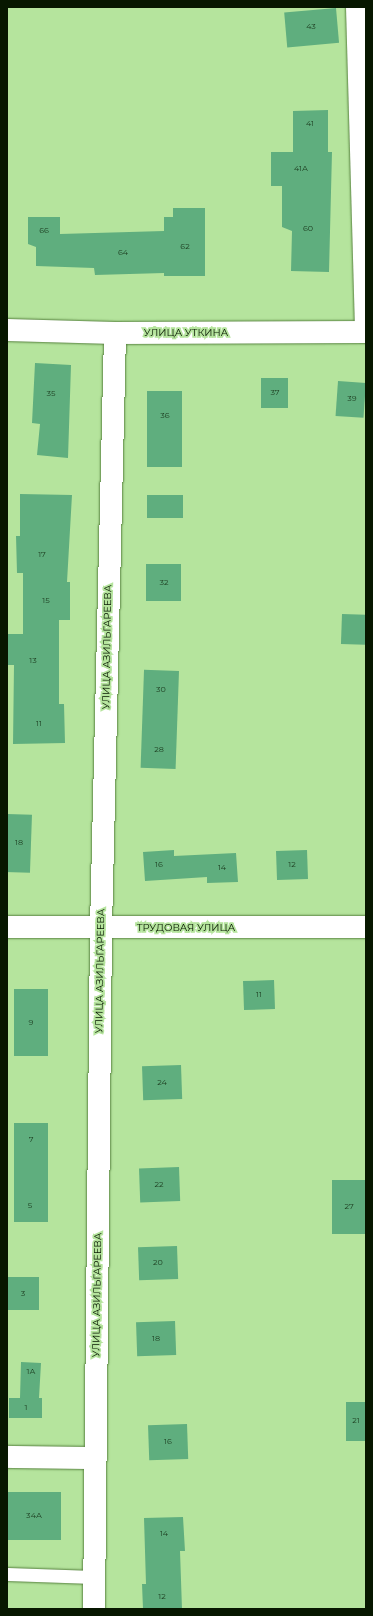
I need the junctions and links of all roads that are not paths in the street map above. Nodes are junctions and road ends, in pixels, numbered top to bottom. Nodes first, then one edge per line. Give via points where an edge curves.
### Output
1 (357, 7) edge
2 (7, 330) edge
3 (366, 332) edge
4 (115, 333) junction
5 (7, 927) edge
6 (366, 927) edge
7 (101, 928) junction
8 (7, 1457) edge
9 (95, 1458) junction
10 (7, 1574) edge
11 (94, 1577) junction
12 (94, 1609) edge

1 - 3 street
2 - 4 street, УЛИЦА УТКИНА
3 - 4 street, УЛИЦА УТКИНА
4 - 7 street, УЛИЦА АЗИЛЬГАРЕЕВА
5 - 7 street, ТРУДОВАЯ УЛИЦА
6 - 7 street, ТРУДОВАЯ УЛИЦА
7 - 9 street, УЛИЦА АЗИЛЬГАРЕЕВА
8 - 9 street
9 - 11 street, УЛИЦА АЗИЛЬГАРЕЕВА
10 - 11 lane
11 - 12 street, УЛИЦА АЗИЛЬГАРЕЕВА

